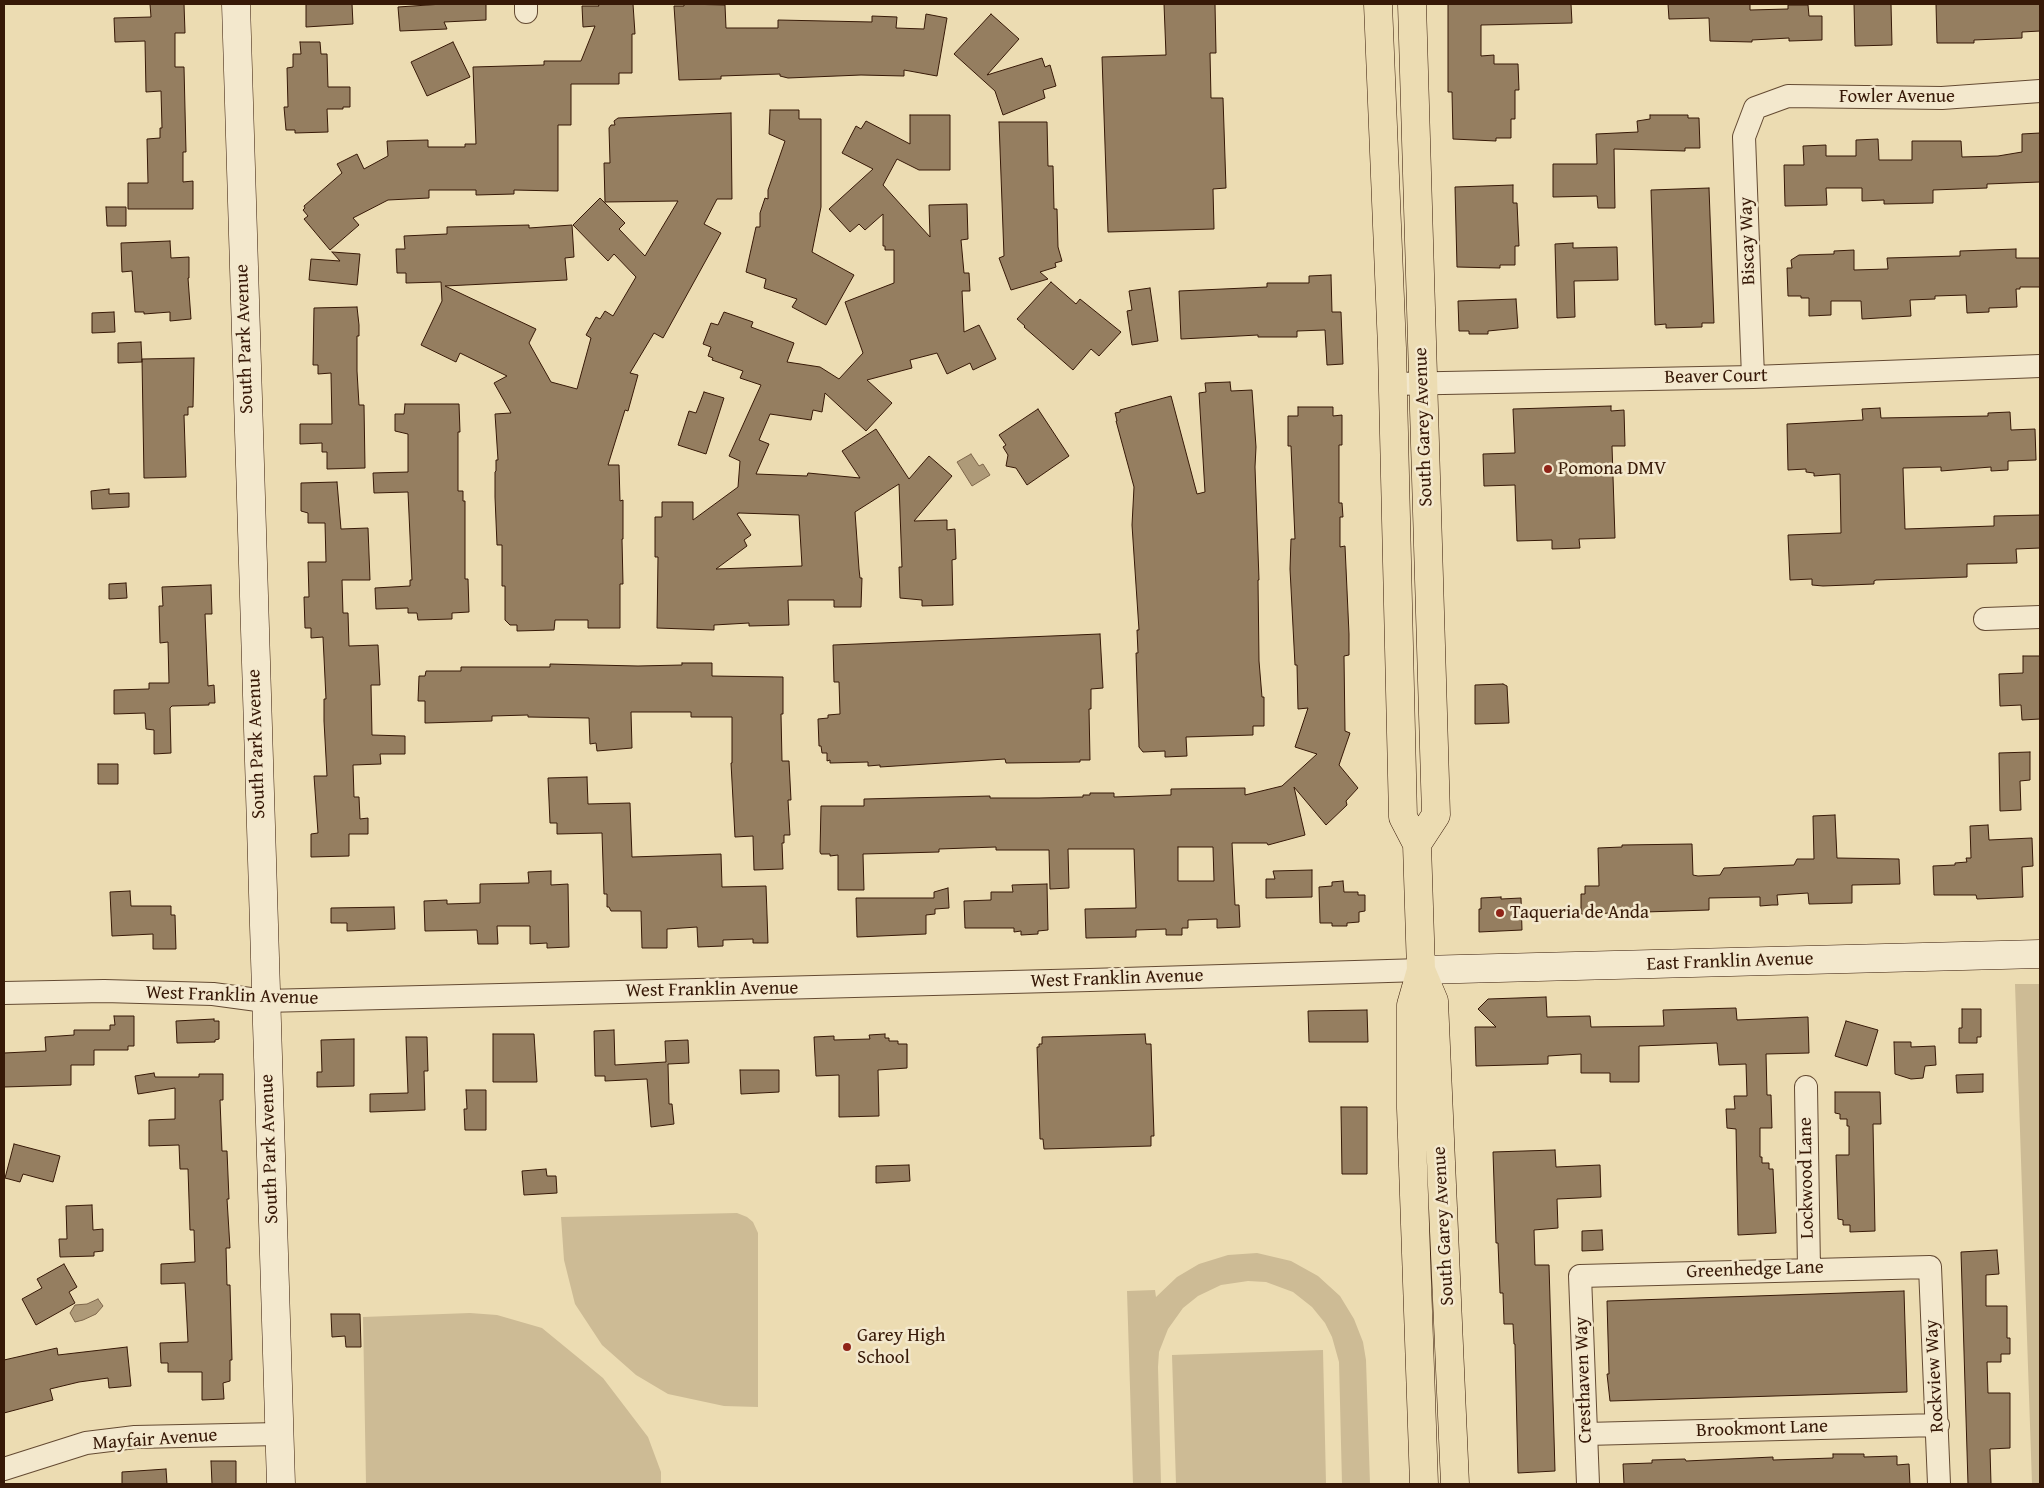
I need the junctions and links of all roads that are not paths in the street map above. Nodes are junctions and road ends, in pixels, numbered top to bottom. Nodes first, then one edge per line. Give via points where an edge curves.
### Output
1 (236, 4) edge
2 (1378, 4) edge
3 (1412, 4) edge
4 (2040, 92) edge
5 (1755, 108) joint
6 (2040, 366) edge
7 (1753, 376) junction
8 (1423, 383) junction
9 (1392, 384) junction
10 (2040, 617) edge
11 (1985, 619) dead end
12 (1417, 844) junction
13 (2040, 954) edge
14 (1421, 970) junction
15 (4, 993) edge
16 (265, 1000) junction
17 (1806, 1087) dead end
18 (1930, 1267) joint
19 (1809, 1268) junction
20 (1580, 1276) joint
21 (1938, 1425) junction
22 (279, 1434) junction
23 (1586, 1434) junction
24 (4, 1469) edge
25 (281, 1484) edge
26 (1424, 1484) edge
27 (1455, 1484) edge
28 (1588, 1484) edge
29 (1939, 1484) edge

1 - 16 street, South Park Avenue
2 - 9 main road, South Garey Avenue
3 - 8 main road, South Garey Avenue
4 - 5 street, Fowler Avenue via 1942,98 1788,96
5 - 7 street, Biscay Way via 1744,137
6 - 7 street, Beaver Court
7 - 8 street, Beaver Court
8 - 9 street, Beaver Court
8 - 12 main road, South Garey Avenue via 1436,815
9 - 12 main road, South Garey Avenue via 1403,817
10 - 11 street
12 - 14 main road, South Garey Avenue
13 - 14 street, East Franklin Avenue
14 - 16 street, West Franklin Avenue
14 - 26 main road, South Garey Avenue via 1411,1005 1411,1108
14 - 27 main road, South Garey Avenue via 1434,1000
15 - 16 street, West Franklin Avenue via 104,991 212,994
16 - 22 street, South Park Avenue
17 - 19 street, Lockwood Lane
18 - 19 street, Greenhedge Lane
18 - 21 street, Rockview Way
19 - 20 street, Greenhedge Lane
20 - 23 street, Cresthaven Way
21 - 23 street, Brookmont Lane
21 - 29 street, Rockview Way
22 - 24 street, Mayfair Avenue via 134,1437 86,1443
22 - 25 street, South Park Avenue
23 - 28 street, Cresthaven Way

